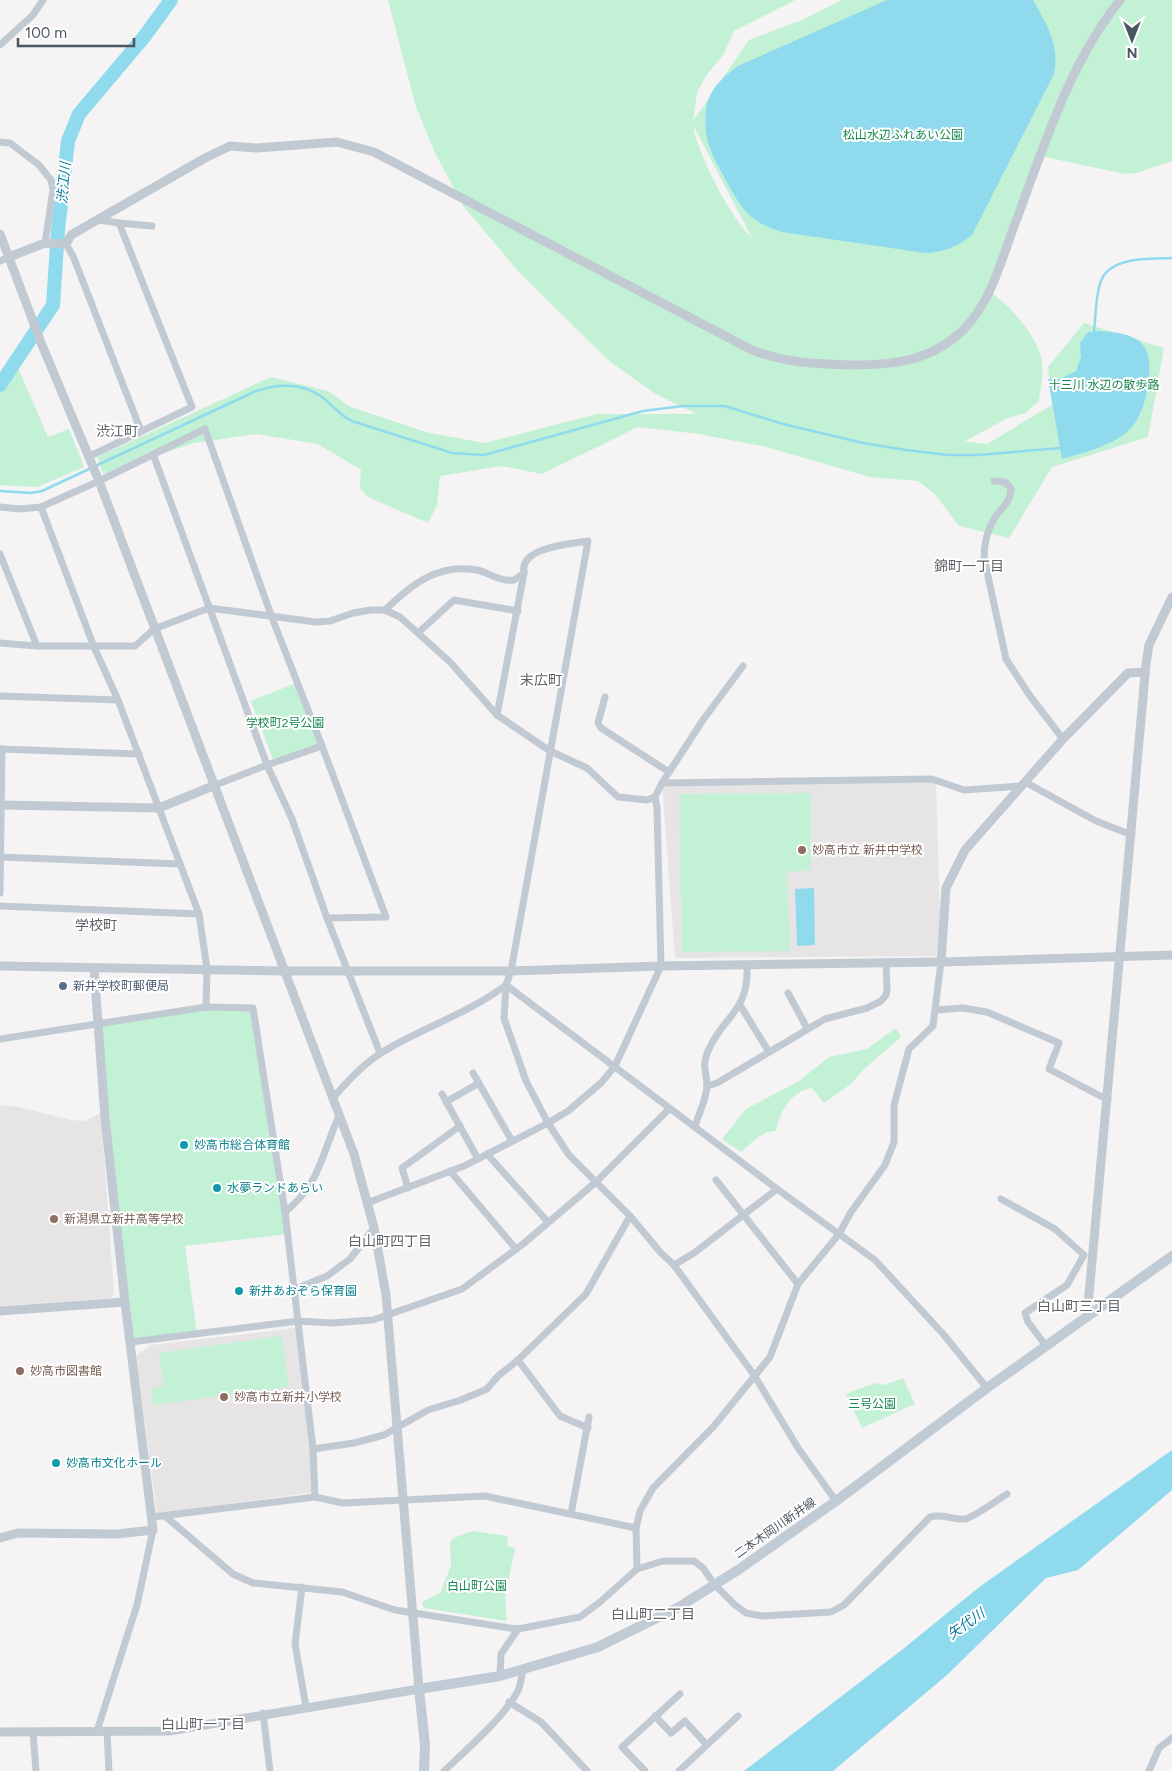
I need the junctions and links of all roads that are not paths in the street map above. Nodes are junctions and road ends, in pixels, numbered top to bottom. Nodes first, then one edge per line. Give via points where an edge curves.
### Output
1 (43, 0) edge
2 (1120, 0) edge
3 (0, 45) edge
4 (0, 142) edge
5 (99, 220) junction
6 (119, 224) junction
7 (152, 226) dead end
8 (0, 234) edge
9 (49, 243) junction
10 (66, 244) junction
11 (9, 256) junction
12 (0, 261) edge
13 (141, 431) junction
14 (153, 454) junction
15 (89, 458) junction
16 (98, 478) junction
17 (994, 481) dead end
18 (0, 507) edge
19 (41, 507) junction
20 (0, 554) edge
21 (524, 573) junction
22 (1172, 596) edge
23 (210, 608) junction
24 (385, 610) junction
25 (518, 611) junction
26 (271, 615) junction
27 (154, 629) junction
28 (419, 632) junction
29 (0, 643) edge
30 (37, 646) junction
31 (94, 646) junction
32 (743, 666) dead end
33 (1145, 672) junction
34 (0, 696) edge
35 (605, 697) dead end
36 (118, 700) junction
37 (497, 715) junction
38 (1063, 739) junction
39 (322, 746) junction
40 (1, 749) edge
41 (550, 751) junction
42 (139, 754) junction
43 (267, 765) junction
44 (669, 772) junction
45 (662, 783) junction
46 (1023, 784) junction
47 (213, 786) junction
48 (655, 798) junction
49 (1, 805) edge
50 (159, 808) junction
51 (1132, 835) junction
52 (1, 857) edge
53 (180, 864) junction
54 (0, 894) edge
55 (0, 906) edge
56 (199, 914) junction
57 (327, 918) junction
58 (1172, 954) edge
59 (1120, 956) junction
60 (942, 962) junction
61 (886, 963) junction
62 (747, 965) junction
63 (0, 966) edge
64 (661, 966) junction
65 (94, 968) junction
66 (207, 969) junction
67 (348, 971) junction
68 (511, 971) junction
69 (286, 972) junction
70 (506, 985) junction
71 (788, 993) dead end
72 (740, 1005) junction
73 (206, 1007) junction
74 (936, 1010) junction
75 (99, 1023) junction
76 (807, 1028) junction
77 (0, 1039) edge
78 (769, 1052) junction
79 (380, 1054) junction
80 (615, 1066) junction
81 (473, 1073) dead end
82 (479, 1083) junction
83 (707, 1086) junction
84 (442, 1094) dead end
85 (333, 1098) junction
86 (1108, 1100) junction
87 (446, 1102) junction
88 (669, 1108) junction
89 (339, 1116) junction
90 (548, 1123) junction
91 (460, 1126) junction
92 (695, 1126) junction
93 (512, 1141) junction
94 (486, 1154) junction
95 (478, 1159) junction
96 (450, 1171) junction
97 (716, 1180) dead end
98 (596, 1182) junction
99 (408, 1188) junction
100 (777, 1190) junction
101 (1000, 1199) dead end
102 (368, 1203) junction
103 (285, 1212) junction
104 (744, 1215) junction
105 (630, 1216) junction
106 (548, 1222) junction
107 (374, 1228) junction
108 (838, 1234) junction
109 (516, 1249) junction
110 (1084, 1255) junction
111 (1093, 1255) junction
112 (1172, 1256) edge
113 (674, 1265) junction
114 (798, 1284) junction
115 (293, 1290) junction
116 (125, 1302) junction
117 (0, 1311) edge
118 (388, 1315) junction
119 (1087, 1317) junction
120 (298, 1321) junction
121 (131, 1342) junction
122 (1046, 1346) junction
123 (518, 1360) junction
124 (754, 1375) junction
125 (987, 1388) junction
126 (589, 1418) dead end
127 (398, 1425) junction
128 (588, 1428) junction
129 (313, 1449) junction
130 (1007, 1494) dead end
131 (315, 1497) junction
132 (404, 1499) junction
133 (836, 1501) junction
134 (571, 1514) junction
135 (164, 1516) junction
136 (153, 1517) junction
137 (636, 1528) junction
138 (154, 1530) junction
139 (0, 1538) edge
140 (637, 1569) junction
141 (715, 1585) junction
142 (302, 1588) junction
143 (412, 1614) junction
144 (518, 1629) junction
145 (523, 1669) junction
146 (500, 1676) junction
147 (419, 1689) junction
148 (680, 1694) dead end
149 (509, 1702) junction
150 (306, 1707) junction
151 (263, 1713) junction
152 (655, 1716) junction
153 (738, 1716) dead end
154 (107, 1730) junction
155 (96, 1731) junction
156 (0, 1732) edge
157 (33, 1732) junction
158 (1172, 1738) edge
159 (707, 1745) junction
160 (36, 1771) edge
161 (108, 1771) edge
162 (270, 1771) edge
163 (424, 1771) edge
164 (444, 1771) edge
165 (587, 1771) edge
166 (645, 1771) edge
167 (679, 1771) edge
168 (1149, 1771) edge

1 - 3 street via 33,15
2 - 5 street via 1092,37 1065,91 995,278 977,312 962,331 940,346 897,364 805,364 780,360 752,350 374,152 337,142 257,148 230,146
4 - 9 street via 10,143 39,165 51,180
5 - 6 street
5 - 10 street via 71,235
6 - 7 street
6 - 13 street via 192,408
8 - 11 street
9 - 10 street
9 - 11 street
10 - 13 street
11 - 12 street
11 - 15 street
13 - 15 street
14 - 16 street
14 - 23 street
14 - 26 street via 205,429
15 - 16 street
16 - 19 street
16 - 27 street
17 - 38 street via 1005,482 1011,488 1011,497 995,518 984,544 1001,644 1012,671
18 - 19 street
19 - 31 street
20 - 30 street
21 - 24 street via 509,581 479,570 442,570 405,591
21 - 25 street
21 - 41 street via 527,559 544,549 588,540
22 - 33 street via 1149,645
23 - 26 street
23 - 27 street
23 - 43 street
24 - 26 street via 353,613 316,622
24 - 28 street
25 - 28 street via 454,600
25 - 37 street
26 - 39 street
27 - 31 street via 135,646
27 - 47 street
28 - 37 street
29 - 30 street
30 - 31 street
31 - 36 street
32 - 44 street
33 - 38 street via 1128,673
33 - 51 street
34 - 36 street
35 - 44 street via 598,723 601,728
36 - 42 street
37 - 41 street
38 - 46 street
39 - 43 street
39 - 57 street via 386,917
40 - 42 street
40 - 49 street
41 - 48 street via 587,768 618,797
41 - 68 street
42 - 50 street
43 - 47 street
43 - 57 street via 292,819
44 - 45 street
45 - 46 street via 932,779 964,790
45 - 48 street
46 - 51 street via 1096,821
46 - 60 street via 965,850 956,865 946,888
47 - 50 street
47 - 69 street
48 - 64 street
49 - 50 street
49 - 52 street
50 - 53 street
51 - 59 street
52 - 53 street
52 - 54 street
53 - 56 street
55 - 56 street
56 - 66 street
57 - 67 street
58 - 59 street
59 - 60 street
59 - 86 street
60 - 61 street
60 - 74 street
61 - 62 street
61 - 76 street via 887,990 881,1000 867,1008 825,1019
62 - 64 street
62 - 72 street via 748,982
63 - 65 street
64 - 68 street
64 - 80 street
65 - 66 street
65 - 75 street
66 - 69 street
66 - 73 street
67 - 68 street
67 - 69 street
67 - 79 street
68 - 70 street
69 - 85 street
70 - 79 street via 481,1002
70 - 80 street
70 - 90 street via 504,1018 526,1081
71 - 76 street
72 - 78 street
72 - 83 street via 708,1052 704,1075
73 - 75 street
73 - 103 street via 253,1008
74 - 86 street via 963,1008 987,1012 1059,1043 1049,1069
74 - 108 street via 933,1026 909,1050 894,1105 894,1142 885,1165
75 - 77 street
75 - 116 street via 105,1118
76 - 78 street
78 - 83 street
79 - 85 street via 349,1079
80 - 88 street
80 - 90 street via 601,1083
81 - 82 street
82 - 87 street
82 - 93 street
83 - 92 street
84 - 87 street
85 - 89 street
86 - 111 street
87 - 91 street
88 - 92 street
88 - 98 street
89 - 102 street
89 - 103 street via 316,1176 301,1199
90 - 93 street
90 - 98 street via 569,1155
91 - 95 street
91 - 99 street via 402,1168
92 - 100 street
93 - 94 street
94 - 95 street
94 - 106 street
95 - 96 street
96 - 99 street
96 - 109 street
97 - 104 street
98 - 105 street
98 - 106 street
99 - 102 street
100 - 104 street
100 - 108 street
101 - 110 street via 1055,1229
102 - 107 street
103 - 115 street
104 - 113 street
104 - 114 street
105 - 113 street
105 - 123 street via 586,1294
106 - 109 street
107 - 115 street via 350,1260 327,1276
107 - 118 street
108 - 114 street
108 - 125 street via 875,1260 944,1335
109 - 118 street via 462,1289
110 - 111 street
110 - 122 street via 1068,1286 1026,1313 1028,1322
111 - 119 street
112 - 119 main road, 二本木岡川新井線
113 - 124 street
114 - 124 street via 770,1357
115 - 120 street
116 - 117 street
116 - 121 street
118 - 120 street via 373,1320
118 - 127 street
119 - 122 main road, 二本木岡川新井線
120 - 121 street
120 - 129 street
121 - 136 street
122 - 125 main road, 二本木岡川新井線
123 - 127 street via 487,1389 428,1410
123 - 128 street via 560,1416
124 - 133 street via 798,1448
124 - 137 street via 714,1426 653,1488 640,1510
125 - 133 main road, 二本木岡川新井線
126 - 128 street
127 - 129 street via 384,1435
127 - 132 street
128 - 134 street
129 - 131 street
130 - 141 street via 967,1519 939,1514 930,1516 844,1605 831,1612 762,1616 746,1613
131 - 132 street via 343,1503
131 - 135 street
132 - 134 street via 485,1496
132 - 143 street
133 - 141 main road, 二本木岡川新井線
134 - 137 street
135 - 136 street
135 - 142 street via 233,1574 253,1583
136 - 138 street
137 - 140 street
138 - 139 street via 117,1534 18,1533
138 - 155 street via 137,1605
140 - 141 street via 663,1561 694,1561
140 - 144 street via 580,1617
141 - 145 main road, 二本木岡川新井線 via 679,1607 598,1647
142 - 143 street via 342,1592
142 - 150 street via 294,1644
143 - 144 street
143 - 147 street
144 - 146 street via 501,1654
145 - 146 main road, 二本木岡川新井線
145 - 149 street via 518,1689
146 - 147 main road, 二本木岡川新井線
147 - 150 street
147 - 163 main road via 425,1745
148 - 152 street
149 - 164 street via 473,1744
149 - 165 street via 541,1722
150 - 151 street
151 - 154 street via 169,1731
151 - 162 street
152 - 159 street via 671,1733 685,1721
152 - 166 street via 622,1747
153 - 159 street
154 - 155 street
154 - 161 street
155 - 157 street
156 - 157 street
157 - 160 street
158 - 168 street via 1159,1748
159 - 167 street

